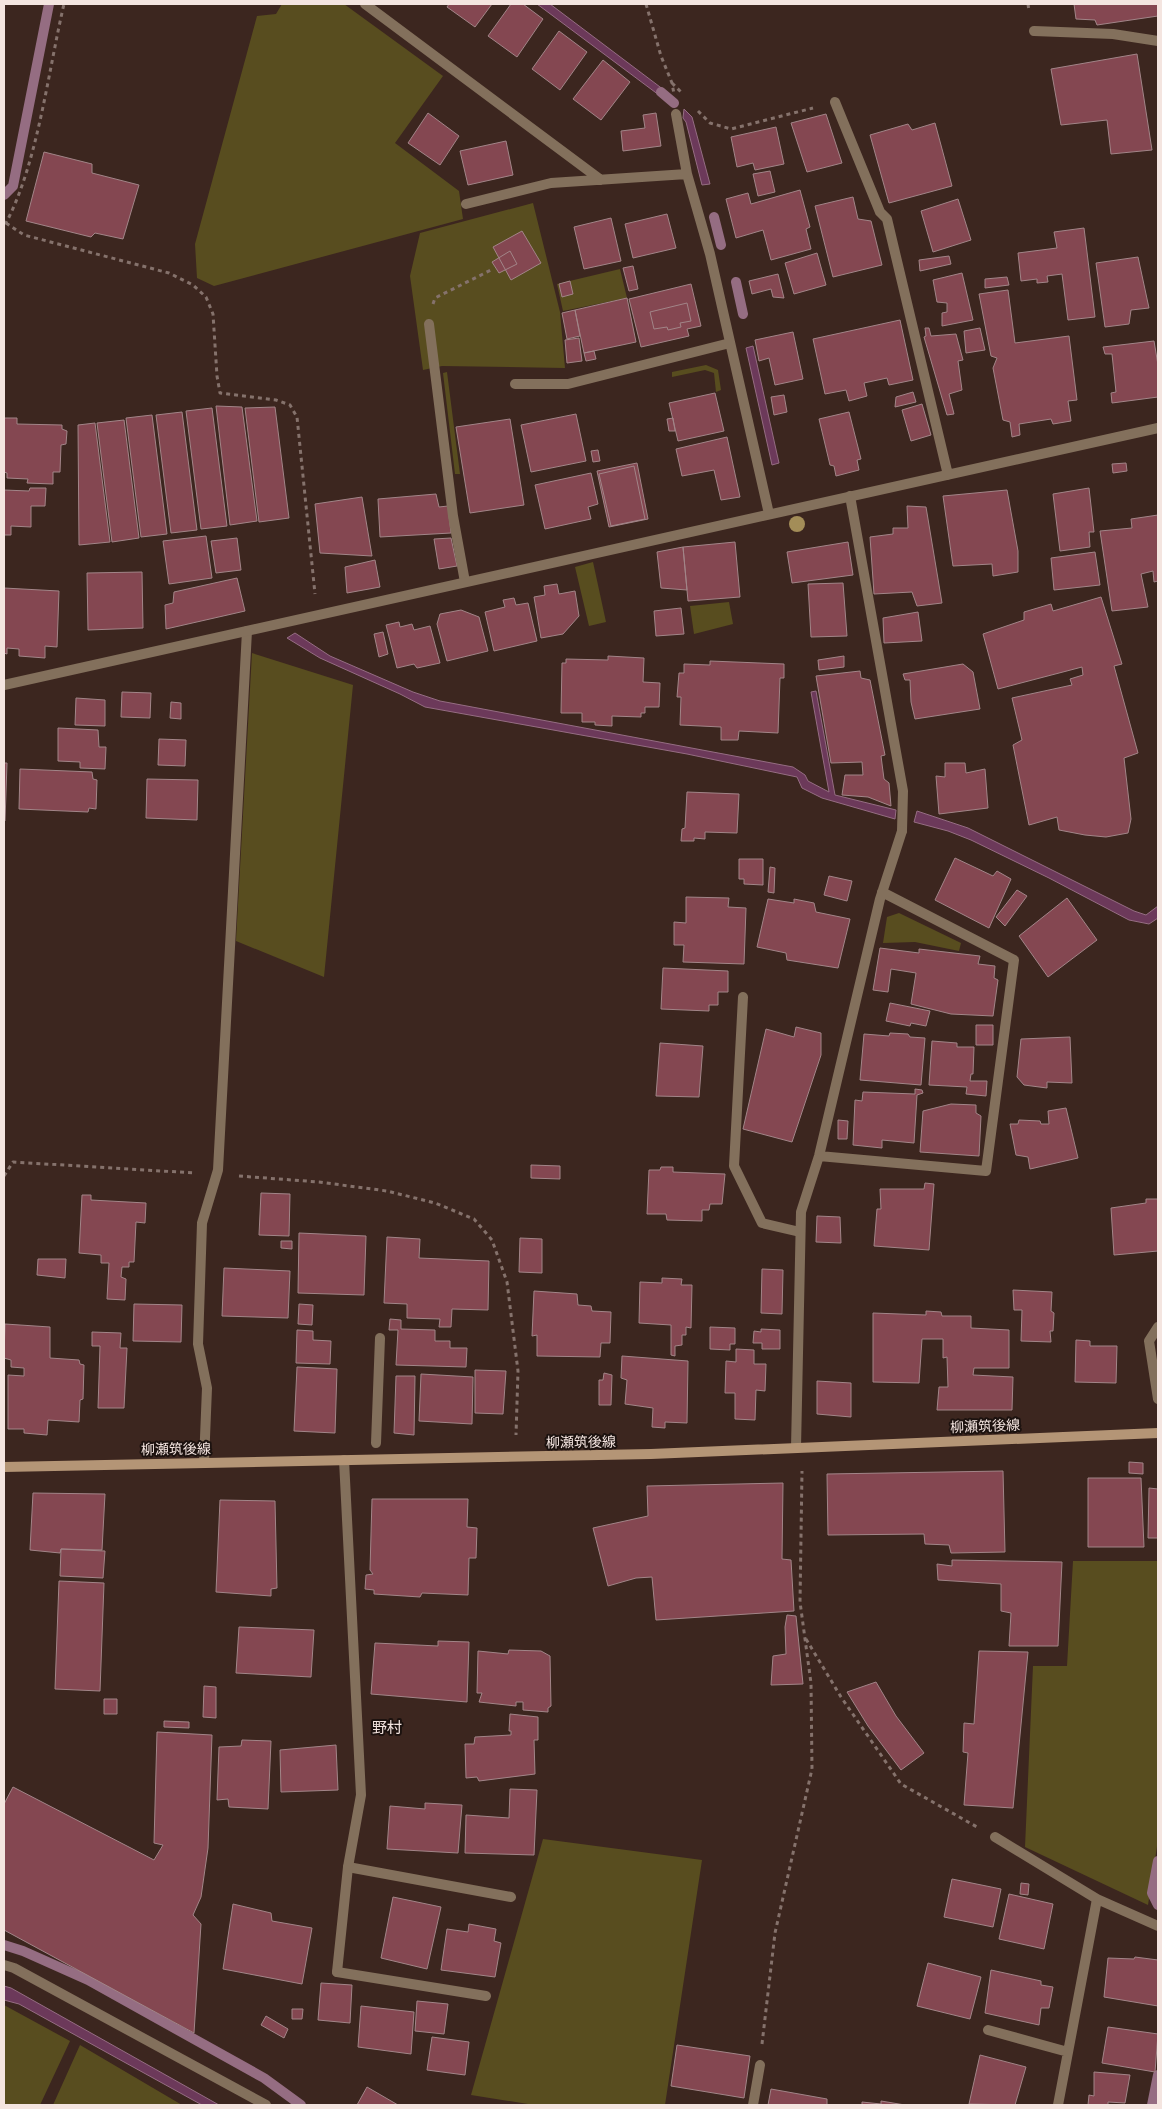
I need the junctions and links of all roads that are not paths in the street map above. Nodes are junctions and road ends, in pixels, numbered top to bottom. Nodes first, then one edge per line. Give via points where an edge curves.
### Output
1 (365, 4) edge
2 (1034, 31) dead end
3 (1158, 41) edge
4 (835, 102) road end
5 (676, 114) dead end
6 (687, 174) junction
7 (601, 180) junction
8 (466, 204) dead end
9 (430, 324) road end
10 (730, 343) junction
11 (515, 384) dead end
12 (1158, 428) edge
13 (948, 475) junction
14 (850, 496) junction
15 (769, 514) junction
16 (465, 582) junction
17 (247, 631) junction
18 (4, 685) edge
19 (882, 892) junction
20 (743, 997) dead end
21 (819, 1156) junction
22 (800, 1232) junction
23 (1158, 1327) edge
24 (380, 1338) dead end
25 (1158, 1398) edge
26 (1158, 1433) edge
27 (376, 1443) dead end
28 (796, 1448) junction
29 (344, 1460) junction
30 (204, 1462) junction
31 (4, 1467) edge
32 (995, 1837) road end
33 (348, 1867) junction
34 (512, 1897) dead end
35 (1097, 1899) junction
36 (1158, 1926) edge
37 (4, 1965) edge
38 (486, 1996) dead end
39 (988, 2030) dead end
40 (1068, 2052) junction
41 (760, 2065) road end
42 (266, 2105) edge
43 (754, 2105) edge
44 (1058, 2105) edge

1 - 7 street
2 - 3 street via 1113,34
4 - 13 street via 880,212 887,219
5 - 6 street
6 - 7 street
6 - 10 street via 710,254
7 - 8 street via 551,183
9 - 16 street via 453,516
10 - 11 street via 568,384
10 - 15 street
12 - 13 street
13 - 14 street
14 - 15 street
14 - 19 street via 903,791 902,831
15 - 16 street
16 - 17 street
17 - 18 street
17 - 30 street via 218,1170 202,1223 198,1344 207,1388
19 - 21 street
19 - 21 street via 1014,960 986,1171
20 - 22 street via 734,1166 762,1223
21 - 22 street via 801,1212
22 - 28 street
23 - 25 street via 1149,1341
24 - 27 street
26 - 28 main road, 柳瀬筑後線
28 - 29 main road, 柳瀬筑後線
29 - 30 main road, 柳瀬筑後線
29 - 33 street via 361,1795
30 - 31 main road, 柳瀬筑後線
32 - 35 street
33 - 34 street
33 - 38 street via 337,1972
35 - 36 street
35 - 40 street
37 - 42 street
39 - 40 street
40 - 44 street
41 - 43 street

